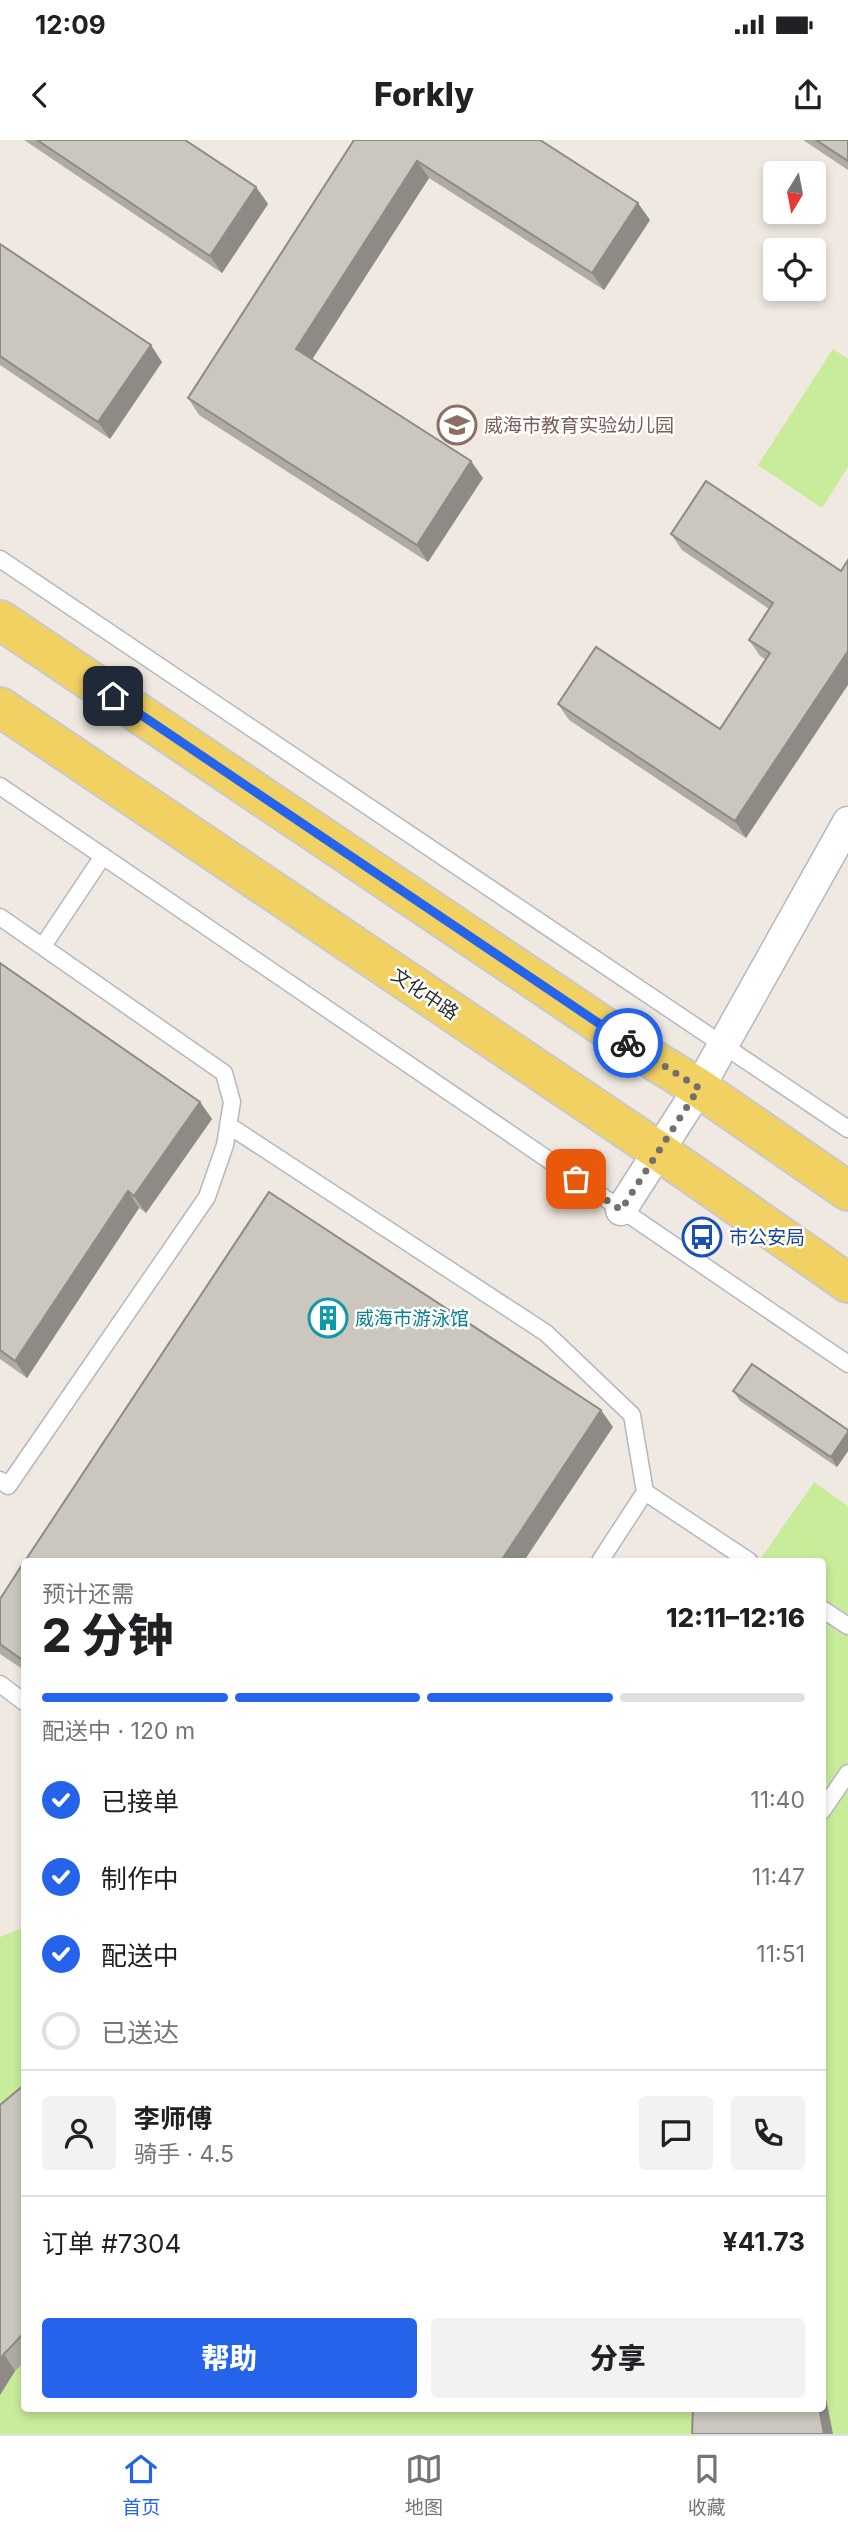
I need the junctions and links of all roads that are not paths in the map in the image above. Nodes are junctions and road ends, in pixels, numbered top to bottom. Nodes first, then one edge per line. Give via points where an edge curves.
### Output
1 (0, 559) edge
2 (0, 620) edge
3 (0, 707) edge
4 (0, 786) edge
5 (848, 822) edge
6 (103, 856) junction
7 (0, 917) edge
8 (43, 946) junction
9 (724, 1045) junction
10 (699, 1088) junction
11 (228, 1125) junction
12 (848, 1129) edge
13 (660, 1152) junction
14 (848, 1191) edge
15 (621, 1210) junction
16 (848, 1283) edge
17 (848, 1364) edge
18 (3, 1488) edge
19 (645, 1492) junction
20 (602, 1558) edge
21 (744, 1558) edge
22 (826, 1612) edge
23 (848, 1626) edge
24 (0, 1685) edge
25 (21, 1700) edge
26 (848, 1773) edge
27 (826, 1805) edge

1 - 9 lane
2 - 10 main road
3 - 13 main road, 文化中路
4 - 6 lane
5 - 9 street
6 - 8 lane
6 - 15 lane
7 - 8 lane
8 - 11 lane via 224,1073 232,1102
9 - 10 street
9 - 12 lane
10 - 13 street
10 - 14 main road
11 - 18 lane via 207,1197
11 - 19 lane via 547,1333 632,1415
13 - 15 street
13 - 16 main road, 文化中路
15 - 17 lane
19 - 20 lane
19 - 21 lane
22 - 23 lane
24 - 25 lane
26 - 27 lane

